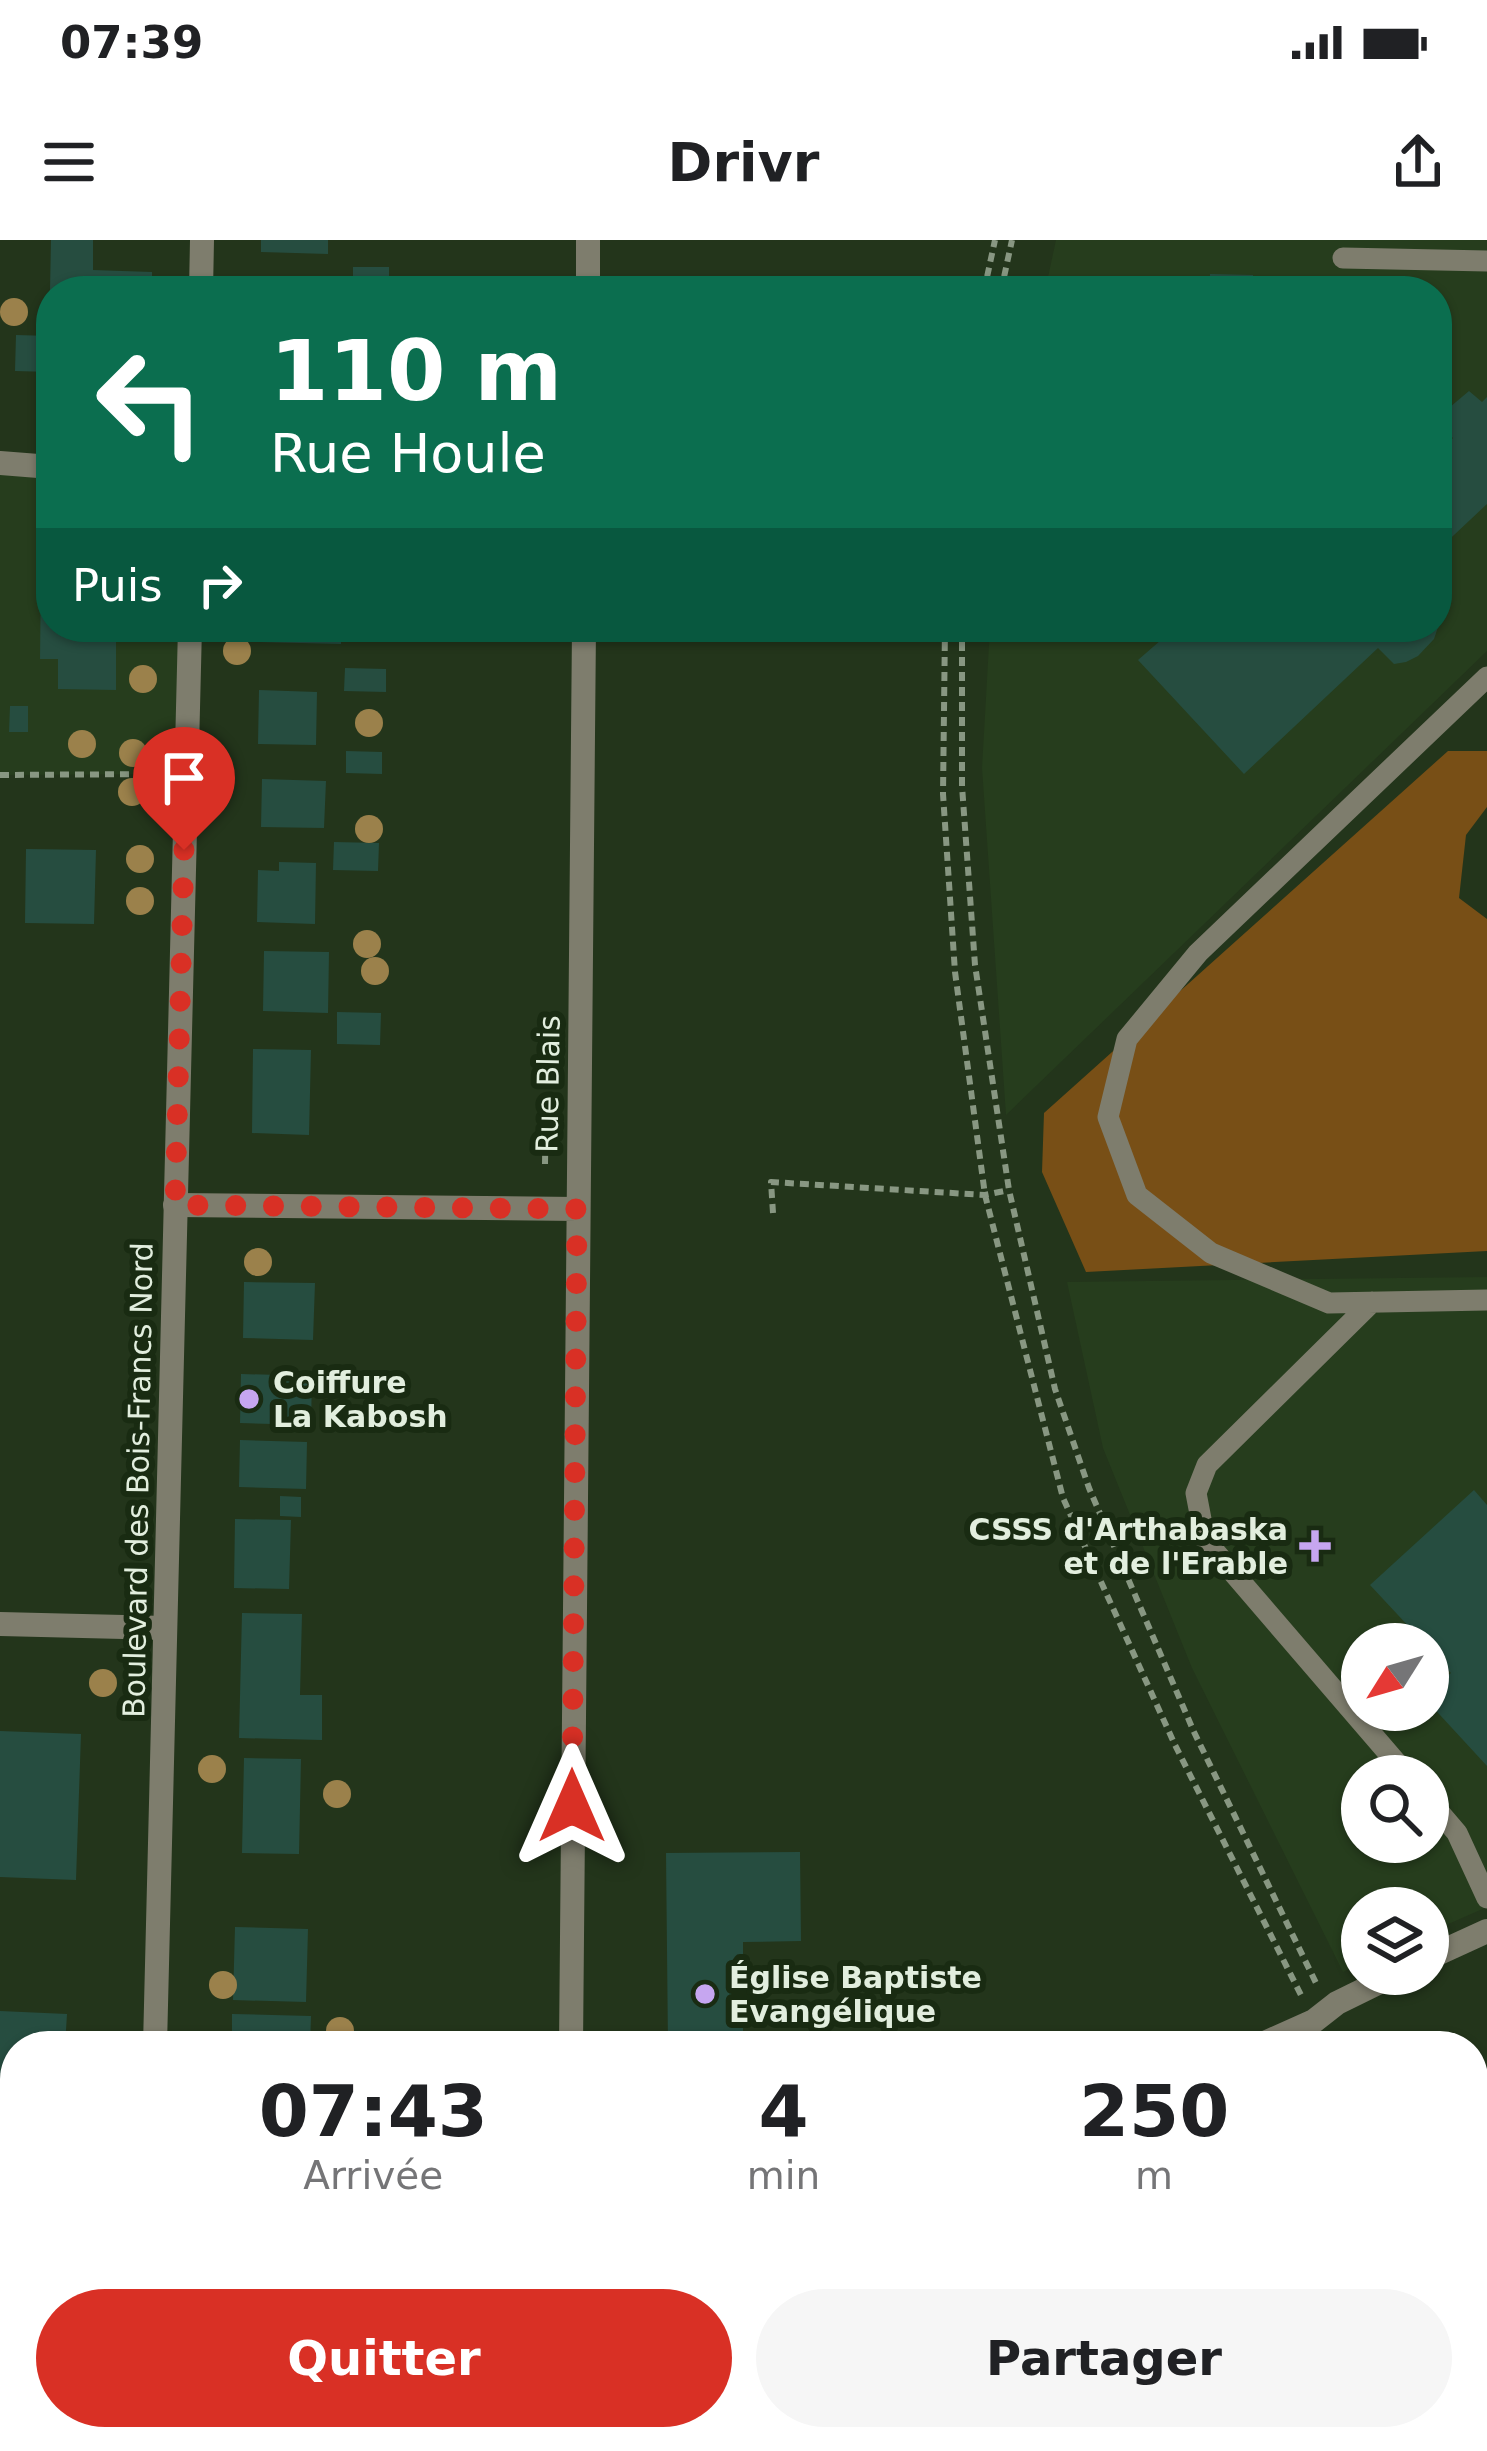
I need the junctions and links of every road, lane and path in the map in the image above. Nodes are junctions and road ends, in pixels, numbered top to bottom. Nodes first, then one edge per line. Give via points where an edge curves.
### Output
1 (202, 240) edge
2 (588, 240) edge
3 (995, 240) edge
4 (1012, 240) edge
5 (1343, 259) dead end
6 (1487, 261) edge
7 (201, 276) edge
8 (588, 276) edge
9 (987, 276) edge
10 (1004, 276) edge
11 (0, 463) edge
12 (36, 465) edge
13 (190, 642) edge
14 (584, 642) edge
15 (945, 642) edge
16 (962, 642) edge
17 (1487, 676) edge
18 (187, 774) junction
19 (0, 775) edge
20 (1009, 1190) junction
21 (985, 1195) junction
22 (175, 1205) junction
23 (577, 1209) junction
24 (772, 1213) dead end
25 (1487, 1300) edge
26 (1372, 1302) junction
27 (0, 1624) edge
28 (165, 1628) junction
29 (1390, 1755) edge
30 (1449, 1824) edge
31 (1487, 1898) edge
32 (1487, 1931) edge
33 (1449, 1948) edge
34 (1353, 1995) edge
35 (1315, 2020) junction
36 (154, 2031) edge
37 (571, 2031) edge
38 (1291, 2031) edge

1 - 7 street
2 - 8 street
3 - 9 path
4 - 10 path
5 - 6 lane
11 - 12 street
13 - 18 street, Boulevard des Bois-Francs Nord
14 - 23 street, Rue Blais
15 - 21 path via 953,950
16 - 20 path via 975,965
17 - 26 lane via 1198,953 1127,1039 1108,1117 1137,1196 1211,1253 1329,1303
18 - 19 path
18 - 22 street, Boulevard des Bois-Francs Nord
20 - 21 path
20 - 35 path via 1055,1389 1089,1488 1194,1732 1322,1995
21 - 24 path via 771,1182
21 - 35 path via 1063,1498 1175,1745
22 - 23 street
22 - 28 street, Boulevard des Bois-Francs Nord
23 - 37 street, Rue Blais
25 - 26 lane
26 - 29 lane via 1208,1465 1196,1493 1204,1540
27 - 28 street
28 - 36 street, Boulevard des Bois-Francs Nord
30 - 31 lane
32 - 33 street
34 - 35 street
35 - 38 street

